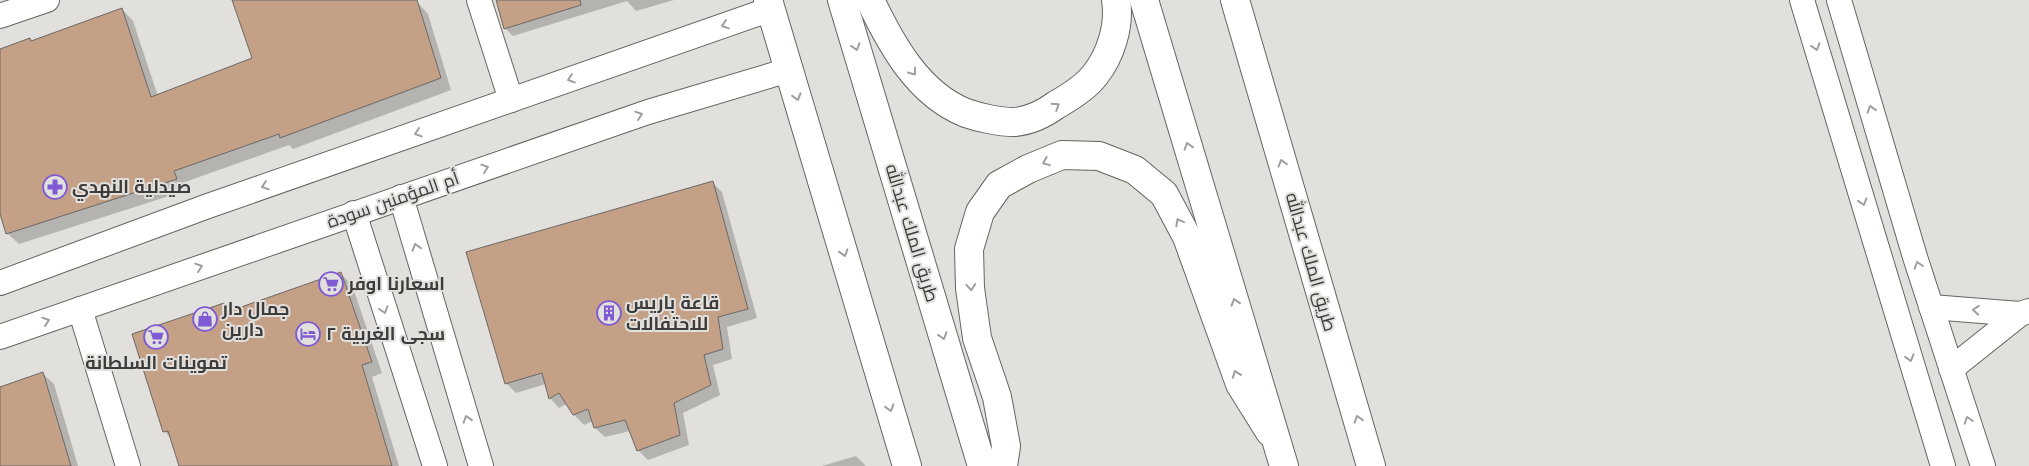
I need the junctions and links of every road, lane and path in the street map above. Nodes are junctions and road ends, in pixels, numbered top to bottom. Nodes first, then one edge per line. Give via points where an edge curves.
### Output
1 (47, 0) edge
2 (479, 0) edge
3 (842, 0) edge
4 (870, 0) edge
5 (1116, 0) edge
6 (1144, 0) edge
7 (1234, 0) edge
8 (1802, 0) edge
9 (1839, 0) edge
10 (769, 5) edge
11 (0, 16) edge
12 (789, 70) junction
13 (511, 100) junction
14 (401, 197) junction
15 (354, 213) junction
16 (0, 283) edge
17 (1931, 306) junction
18 (80, 309) junction
19 (2024, 313) edge
20 (0, 337) edge
21 (1951, 369) junction
22 (1281, 456) edge
23 (128, 466) edge
24 (434, 466) edge
25 (481, 466) edge
26 (907, 466) edge
27 (982, 466) edge
28 (1002, 466) edge
29 (1371, 466) edge
30 (1943, 466) edge
31 (1983, 466) edge

1 - 11 street
2 - 13 street
3 -> 27 main road, طريق الملك عبدالله
4 -> 5 main road via 915,77 966,113 1016,122 1044,113 1074,94 1095,75 1112,44 1118,12
22 -> 6 main road
29 -> 7 main road, طريق الملك عبدالله
8 -> 30 street
17 -> 9 street
10 - 12 main road
10 -> 13 street
14 -> 12 street, أم المؤمنين سودة via 648,112
12 -> 26 main road
13 -> 16 street
14 - 15 street, أم المؤمنين سودة
25 -> 14 street
18 -> 15 street, أم المؤمنين سودة
15 -> 24 street
19 -> 17 street
17 - 21 street
20 -> 18 street, أم المؤمنين سودة
18 - 23 street
19 - 21 street
31 -> 21 street
22 -> 28 main road via 1240,384 1187,237 1164,194 1135,170 1098,156 1062,155 999,185 980,212 969,249 977,338 996,397 1006,446

